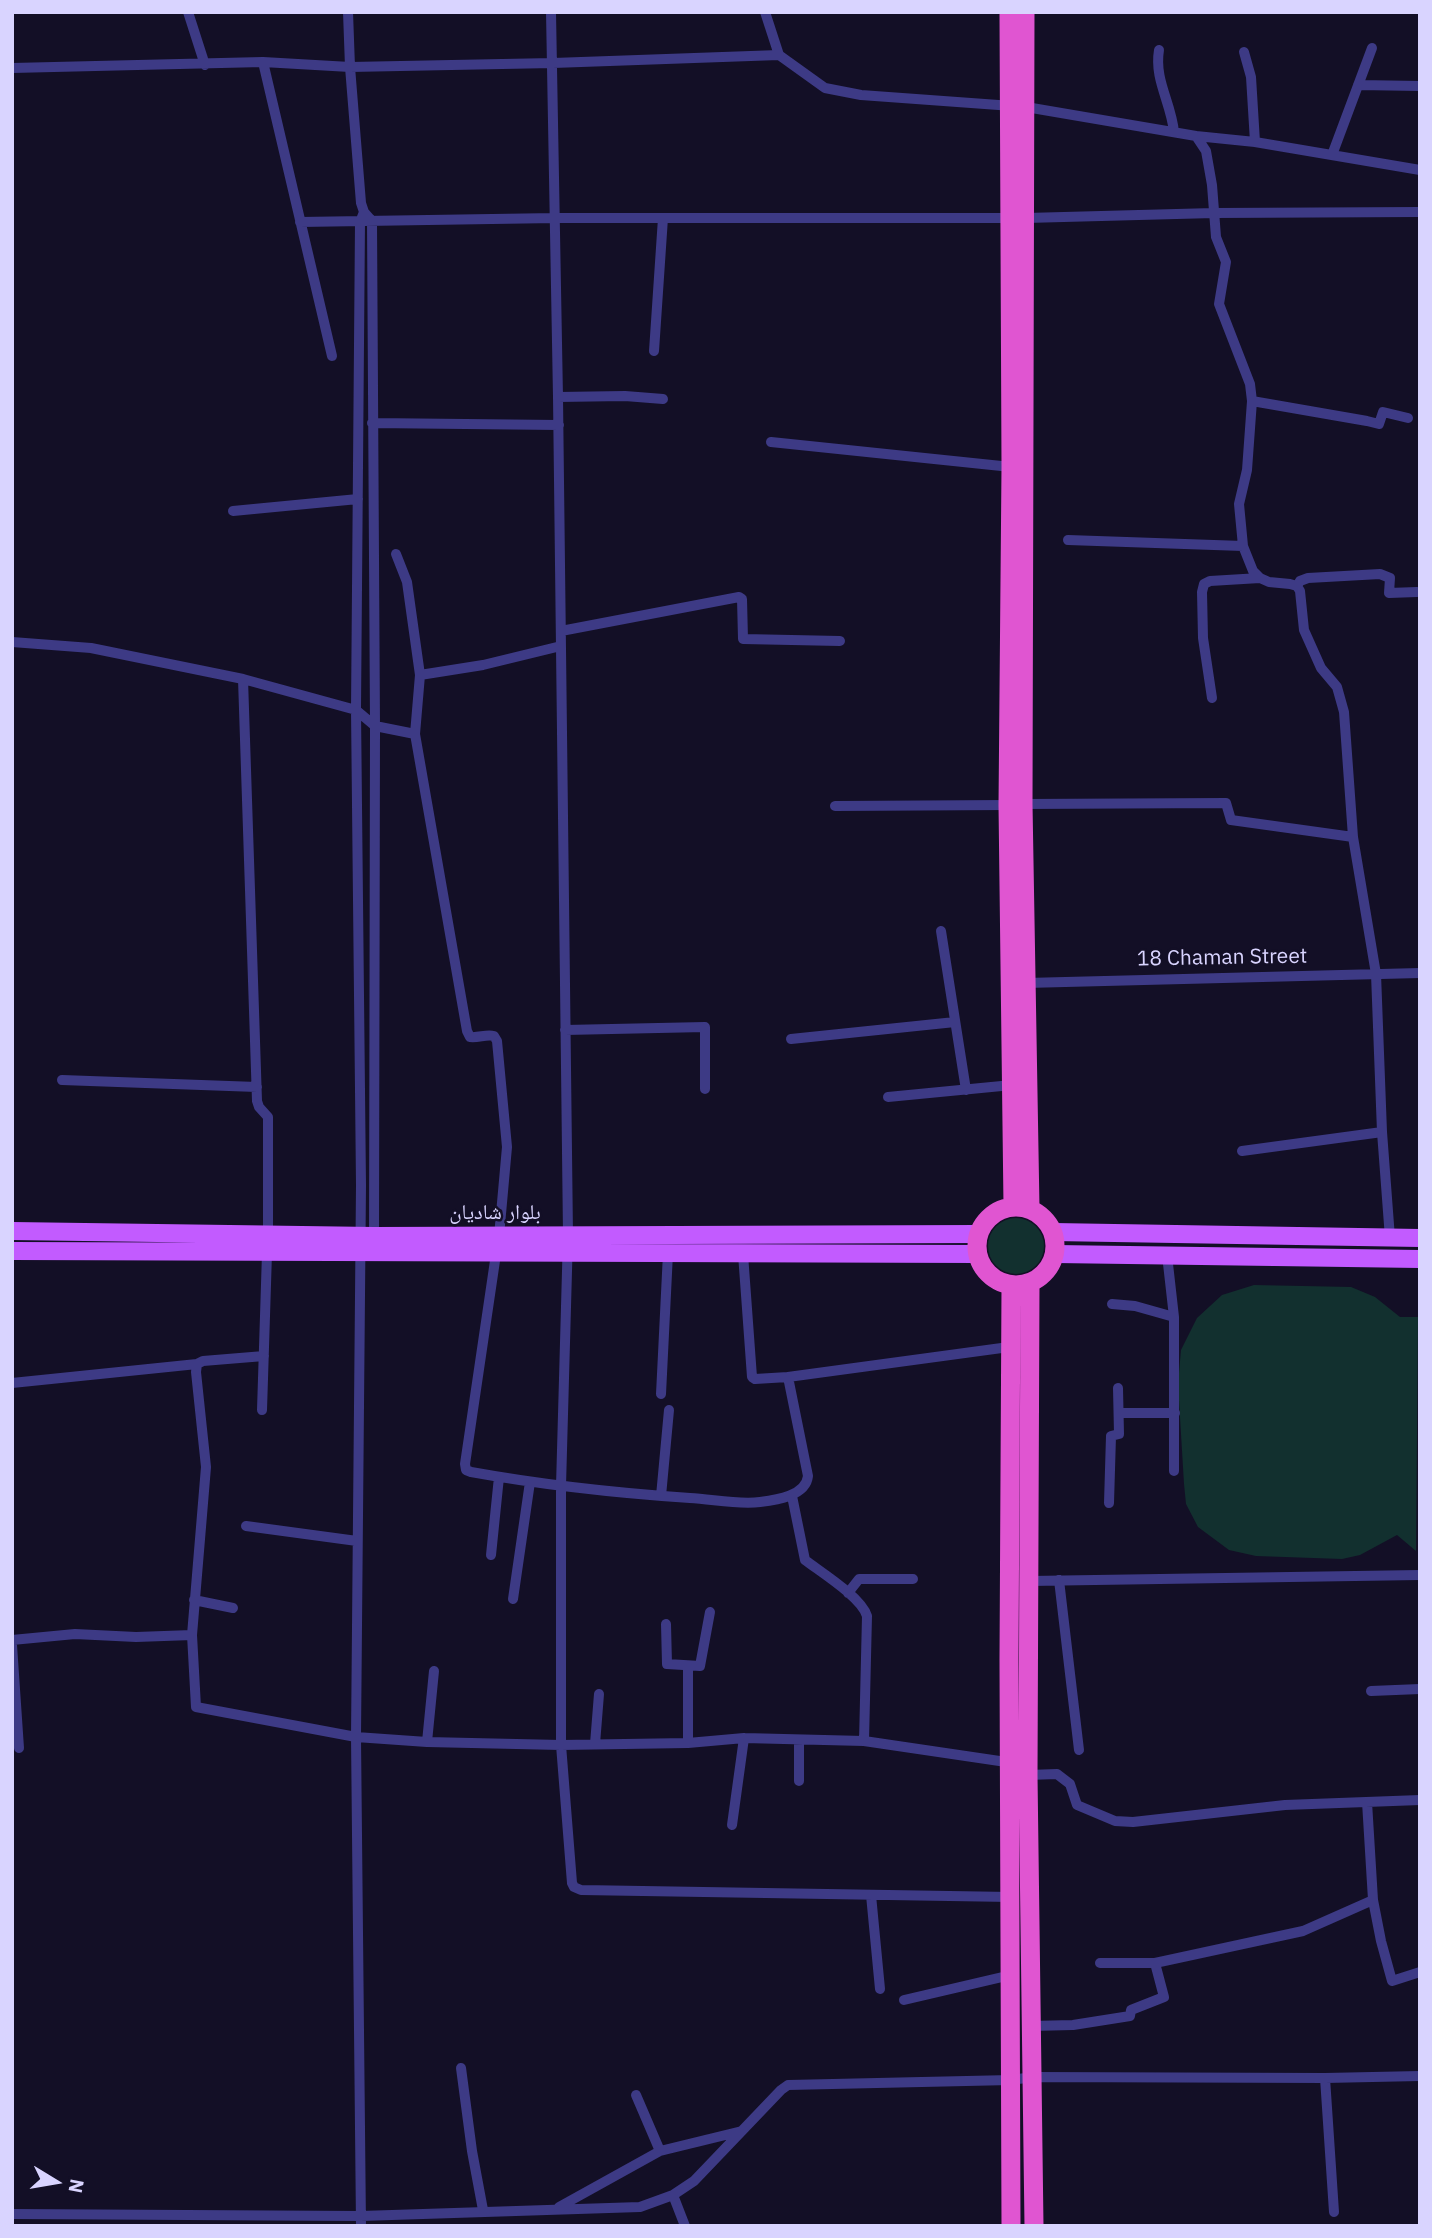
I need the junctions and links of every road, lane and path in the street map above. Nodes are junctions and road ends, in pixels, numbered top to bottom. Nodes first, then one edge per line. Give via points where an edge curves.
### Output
1 (188, 12) edge
2 (348, 12) edge
3 (551, 12) edge
4 (765, 12) edge
5 (1009, 12) edge
6 (1025, 12) edge
7 (1372, 48) dead end
8 (1159, 50) dead end
9 (1244, 52) dead end
10 (779, 55) junction
11 (263, 62) junction
12 (553, 63) junction
13 (205, 65) junction
14 (350, 67) junction
15 (12, 68) edge
16 (1358, 85) junction
17 (1420, 86) edge
18 (1018, 106) junction
19 (1174, 132) junction
20 (1196, 136) junction
21 (1255, 142) junction
22 (1332, 155) junction
23 (1420, 170) edge
24 (1420, 212) edge
25 (1214, 213) junction
26 (362, 217) junction
27 (556, 218) junction
28 (663, 218) junction
29 (1018, 218) junction
30 (372, 221) junction
31 (300, 222) junction
32 (654, 351) dead end
33 (331, 356) dead end
34 (558, 397) junction
35 (663, 399) dead end
36 (1252, 401) junction
37 (1408, 418) dead end
38 (372, 423) junction
39 (559, 425) junction
40 (772, 442) dead end
41 (1011, 467) junction
42 (358, 499) junction
43 (233, 511) dead end
44 (1068, 540) dead end
45 (1243, 546) junction
46 (396, 554) dead end
47 (1260, 578) junction
48 (1297, 586) junction
49 (1417, 592) dead end
50 (561, 631) junction
51 (840, 641) dead end
52 (12, 642) edge
53 (561, 646) junction
54 (420, 675) junction
55 (243, 679) junction
56 (1212, 698) dead end
57 (356, 710) junction
58 (375, 726) junction
59 (415, 734) junction
60 (1016, 805) junction
61 (835, 806) dead end
62 (1353, 837) junction
63 (940, 931) dead end
64 (1420, 973) edge
65 (1376, 974) junction
66 (1026, 983) junction
67 (955, 1022) junction
68 (565, 1030) junction
69 (791, 1039) dead end
70 (62, 1080) dead end
71 (1012, 1085) junction
72 (257, 1087) junction
73 (705, 1089) dead end
74 (966, 1090) junction
75 (888, 1097) dead end
76 (1382, 1132) junction
77 (1241, 1152) dead end
78 (1022, 1207) junction
79 (12, 1231) edge
80 (1053, 1232) junction
81 (978, 1234) junction
82 (1390, 1238) junction
83 (1420, 1238) edge
84 (365, 1242) junction
85 (268, 1244) junction
86 (567, 1244) junction
87 (497, 1245) junction
88 (12, 1251) edge
89 (667, 1253) junction
90 (743, 1254) junction
91 (977, 1254) junction
92 (1055, 1254) junction
93 (1167, 1255) junction
94 (1420, 1259) edge
95 (1020, 1284) junction
96 (1112, 1304) dead end
97 (1174, 1317) junction
98 (1009, 1347) junction
99 (264, 1356) junction
100 (197, 1364) junction
101 (788, 1377) junction
102 (12, 1383) edge
103 (1118, 1388) dead end
104 (661, 1394) dead end
105 (262, 1410) dead end
106 (669, 1410) dead end
107 (1119, 1413) junction
108 (1175, 1413) junction
109 (1174, 1471) dead end
110 (499, 1477) junction
111 (530, 1482) junction
112 (561, 1486) junction
113 (661, 1496) junction
114 (792, 1496) junction
115 (1109, 1503) dead end
116 (246, 1526) dead end
117 (357, 1541) junction
118 (491, 1556) dead end
119 (1420, 1575) edge
120 (913, 1579) dead end
121 (1059, 1580) junction
122 (1030, 1581) junction
123 (848, 1593) junction
124 (513, 1599) dead end
125 (194, 1600) junction
126 (233, 1608) dead end
127 (710, 1612) dead end
128 (666, 1624) dead end
129 (192, 1635) junction
130 (12, 1642) edge
131 (688, 1665) junction
132 (434, 1671) dead end
133 (1420, 1689) edge
134 (1371, 1691) dead end
135 (599, 1694) dead end
136 (356, 1737) junction
137 (744, 1738) junction
138 (799, 1741) junction
139 (864, 1741) junction
140 (427, 1742) junction
141 (688, 1743) junction
142 (595, 1744) junction
143 (561, 1745) junction
144 (19, 1748) dead end
145 (1079, 1750) dead end
146 (1011, 1761) junction
147 (1028, 1775) junction
148 (799, 1781) dead end
149 (1420, 1800) edge
150 (1367, 1802) junction
151 (732, 1825) dead end
152 (871, 1895) junction
153 (1011, 1897) junction
154 (1373, 1900) junction
155 (1100, 1963) dead end
156 (1155, 1963) junction
157 (1420, 1972) edge
158 (1011, 1975) junction
159 (880, 1989) dead end
160 (904, 2000) dead end
161 (1031, 2026) junction
162 (461, 2068) dead end
163 (1420, 2076) edge
164 (1033, 2077) junction
165 (1325, 2078) junction
166 (1012, 2080) junction
167 (636, 2095) dead end
168 (742, 2131) junction
169 (660, 2151) junction
170 (673, 2195) junction
171 (557, 2208) junction
172 (483, 2210) junction
173 (1334, 2212) dead end
174 (12, 2214) edge
175 (237, 2220) edge
176 (361, 2221) edge
177 (685, 2226) edge
178 (1012, 2226) edge
179 (1034, 2226) edge

1 - 13 street
2 - 14 street
3 - 12 street
4 - 10 street
5 - 18 highway
6 - 18 highway
7 - 16 street
8 - 19 street via 1158,76
9 - 21 street via 1251,77
10 - 12 street
10 - 18 street via 825,88 861,95
11 - 13 street
11 - 14 street
11 - 31 street
12 - 14 street
12 - 27 street
13 - 15 street
14 - 26 street
16 - 17 street
16 - 22 street
18 - 19 street
18 - 29 highway
19 - 20 street
20 - 21 street
20 - 25 street via 1206,151
21 - 22 street
22 - 23 street
24 - 25 street
25 - 29 street
25 - 36 street via 1216,237 1226,262 1219,304 1250,384
26 - 30 street
26 - 31 street
26 - 42 street
27 - 28 street
27 - 30 street
27 - 34 street
28 - 29 street
28 - 32 street
29 - 41 highway
29 - 60 highway
30 - 38 street
31 - 33 street
34 - 35 street
34 - 39 street
36 - 37 street via 1373,424 1379,424 1382,412
36 - 45 street via 1247,470 1239,503
38 - 39 street
38 - 58 street
39 - 50 street
40 - 41 street
41 - 60 highway
42 - 43 street
42 - 57 street
44 - 45 street
45 - 47 street
46 - 54 street via 407,582
47 - 48 street
47 - 56 street via 1204,584 1203,638
48 - 49 street via 1308,578 1381,574 1391,578 1388,593
48 - 62 street via 1304,630 1321,668 1337,687 1344,712
50 - 51 street via 739,597 743,639
50 - 53 street
52 - 55 street via 91,648
53 - 54 street
53 - 68 street
54 - 59 street
55 - 57 street
55 - 72 street
57 - 58 street
57 - 84 street
58 - 59 street
58 - 84 street
59 - 87 street via 467,1031 470,1037 489,1035 497,1041 507,1147
60 - 61 street
60 - 62 street via 1226,803 1231,820
60 - 66 highway
60 - 71 highway
62 - 65 street
63 - 67 street
64 - 65 street, 18 Chaman Street
65 - 66 street, 18 Chaman Street
65 - 76 street
66 - 78 highway
67 - 69 street
67 - 74 street
68 - 73 street via 705,1027
68 - 86 street
70 - 72 street
71 - 74 street
71 - 78 highway
72 - 85 street via 257,1104 268,1117
74 - 75 street
76 - 77 street
76 - 82 street
78 - 80 highway via 1044,1218
78 - 81 highway via 992,1215
79 - 85 main road, بلوار شادیان
80 - 82 main road
80 - 92 highway
81 - 86 main road, بلوار شادیان
81 - 91 highway
82 - 83 main road
84 - 85 main road, بلوار شادیان
84 - 87 main road, بلوار شادیان
84 - 117 street
85 - 88 main road, بلوار شادیان
85 - 99 street
86 - 87 main road, بلوار شادیان
86 - 89 main road, بلوار شادیان
86 - 112 street
87 - 110 street via 465,1464 471,1472
89 - 90 main road, بلوار شادیان
89 - 104 street
90 - 91 main road, بلوار شادیان
90 - 101 street via 752,1377
91 - 95 highway via 989,1275 999,1282
92 - 93 main road
92 - 95 highway via 1042,1277
93 - 94 main road
93 - 97 street
95 - 98 highway
95 - 122 highway
96 - 97 street
97 - 108 street
98 - 101 street
98 - 146 highway
99 - 100 street
99 - 105 street
100 - 102 street
100 - 125 street via 206,1467
101 - 114 street via 808,1476
103 - 107 street
106 - 113 street
107 - 108 street
107 - 115 street via 1119,1434 1111,1436
108 - 109 street
110 - 111 street
110 - 118 street
111 - 112 street
111 - 124 street
112 - 113 street
112 - 143 street
113 - 114 street via 758,1502
114 - 123 street via 805,1560
116 - 117 street
117 - 136 street
119 - 121 street
120 - 123 street via 859,1579
121 - 122 street
121 - 145 street
122 - 147 highway
123 - 139 street via 867,1616
125 - 126 street
125 - 129 street
127 - 131 street via 701,1664
128 - 131 street via 667,1664
129 - 130 street via 75,1634
129 - 136 street via 196,1707
130 - 144 street
131 - 141 street
132 - 140 street
133 - 134 street
135 - 142 street
136 - 140 street
136 - 176 street
137 - 138 street
137 - 141 street
137 - 151 street
138 - 139 street
138 - 148 street
139 - 146 street
140 - 143 street
141 - 142 street
142 - 143 street
143 - 152 street via 574,1887
146 - 147 street
146 - 153 highway
147 - 150 street via 1058,1774 1070,1784 1077,1805 1115,1821
147 - 161 highway
149 - 150 street
150 - 154 street
152 - 153 street
152 - 159 street
153 - 158 highway
154 - 156 street via 1303,1931
154 - 157 street via 1392,1981
155 - 156 street
156 - 161 street via 1164,1997 1131,2010 1130,2017
158 - 160 street
158 - 166 highway
161 - 164 highway
162 - 172 street
163 - 165 street
164 - 165 street
164 - 166 street
164 - 179 highway
165 - 173 street
166 - 168 street via 788,2085
166 - 178 highway
167 - 169 street
168 - 169 street
168 - 170 street via 694,2181
169 - 171 street
170 - 171 street via 640,2207
170 - 177 street
171 - 172 street
172 - 176 street
174 - 175 street
175 - 176 street

